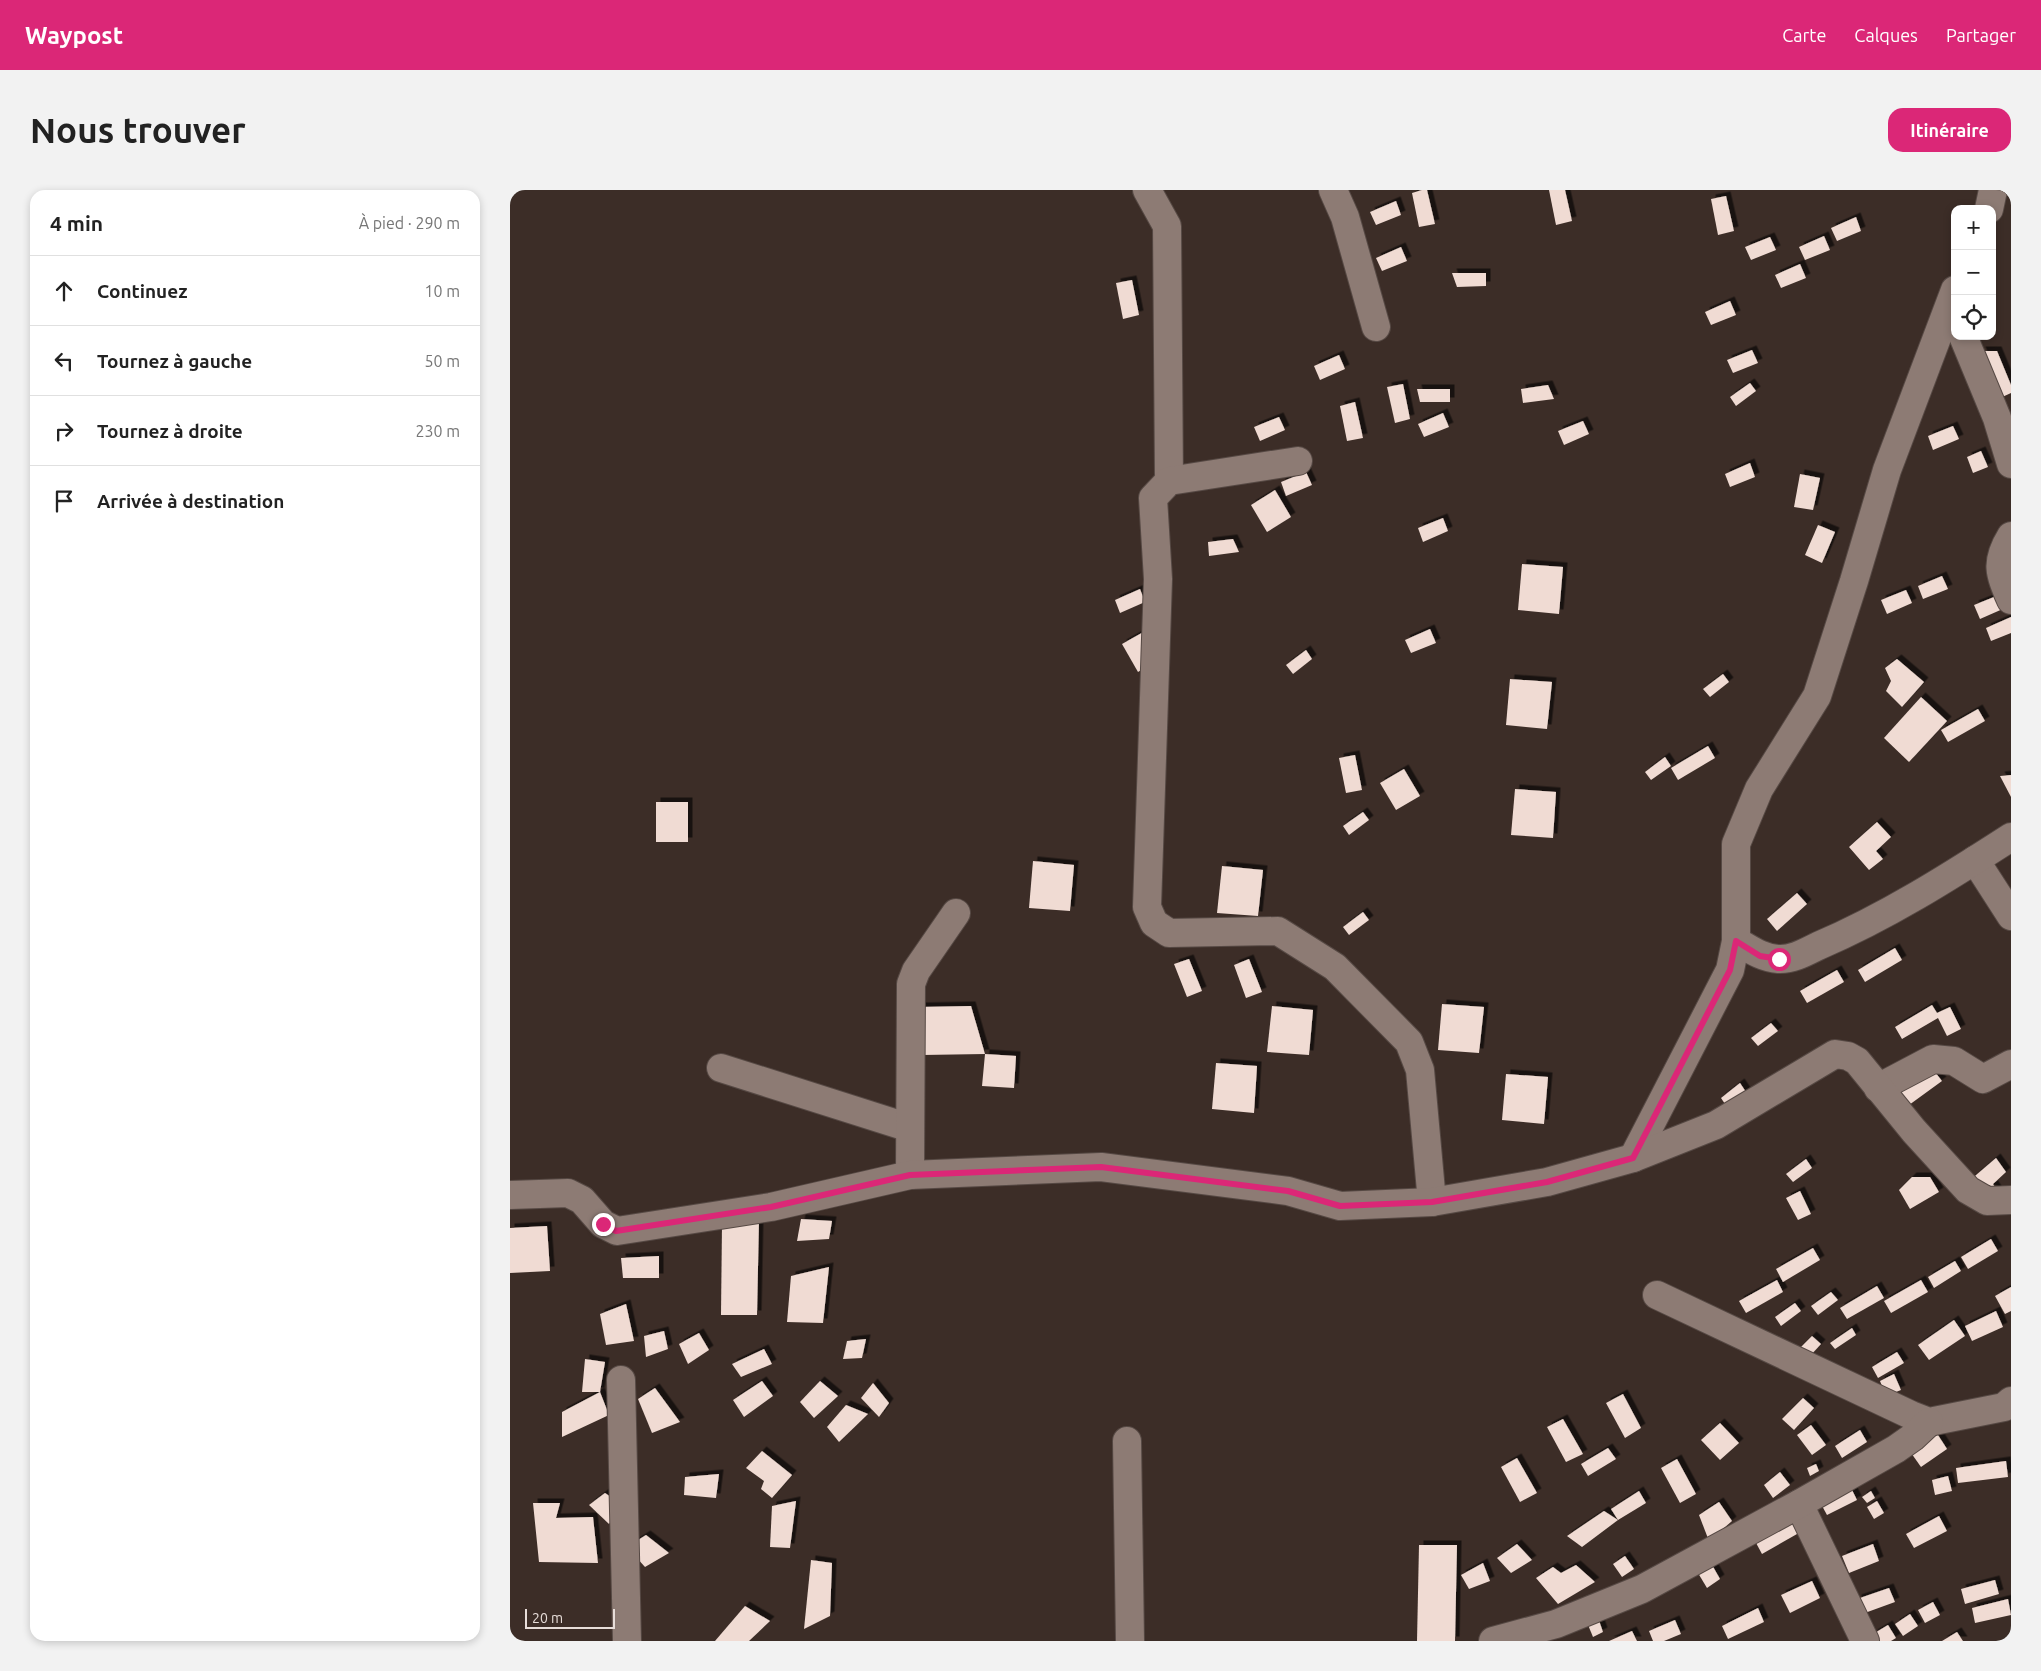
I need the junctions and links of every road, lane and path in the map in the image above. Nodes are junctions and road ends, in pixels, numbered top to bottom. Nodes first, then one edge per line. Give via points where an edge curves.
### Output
1 (1147, 190) edge
2 (1333, 190) edge
3 (1993, 190) edge
4 (1990, 205) edge
5 (1951, 308) edge
6 (1376, 327) dead end
7 (1965, 340) edge
8 (1298, 461) dead end
9 (2011, 464) edge
10 (1169, 481) junction
11 (2011, 536) edge
12 (2011, 600) edge
13 (2011, 837) edge
14 (1975, 860) junction
15 (956, 913) dead end
16 (2011, 916) edge
17 (1736, 941) junction
18 (2011, 1064) edge
19 (720, 1068) dead end
20 (1878, 1088) junction
21 (910, 1128) junction
22 (1633, 1158) junction
23 (910, 1175) junction
24 (510, 1195) edge
25 (2011, 1200) edge
26 (1432, 1202) junction
27 (1657, 1295) dead end
28 (621, 1380) dead end
29 (2011, 1401) edge
30 (1929, 1422) junction
31 (1127, 1441) dead end
32 (1799, 1504) junction
33 (627, 1641) edge
34 (1130, 1641) edge
35 (1493, 1641) edge
36 (1866, 1641) edge

1 - 10 street via 1167,226
2 - 6 street via 1345,216
3 - 4 street
5 - 17 street via 1887,470 1817,696 1759,789 1736,844
7 - 9 street via 1997,418
8 - 10 street
10 - 26 street via 1153,498 1158,579 1147,907 1154,923 1169,933 1278,931 1335,967 1408,1042 1420,1070
11 - 12 street via 2002,550 2000,565
13 - 14 street
14 - 16 street
14 - 17 street via 1919,896 1829,942 1789,958 1760,956
15 - 21 street via 916,971 911,984
17 - 22 street via 1730,970
18 - 20 street via 1984,1079 1954,1061 1933,1059
19 - 21 street
20 - 22 street via 1857,1061 1835,1054 1716,1125
20 - 25 street via 1968,1190 1988,1201
21 - 23 street
22 - 26 street via 1547,1182
23 - 24 street via 771,1207 616,1231 603,1224 582,1200 568,1193
23 - 26 street via 1101,1167 1288,1191 1340,1206
27 - 30 street
28 - 33 street
29 - 30 street via 2004,1407
30 - 32 street via 1896,1449
31 - 34 street
32 - 35 street via 1642,1589 1556,1624
32 - 36 street

